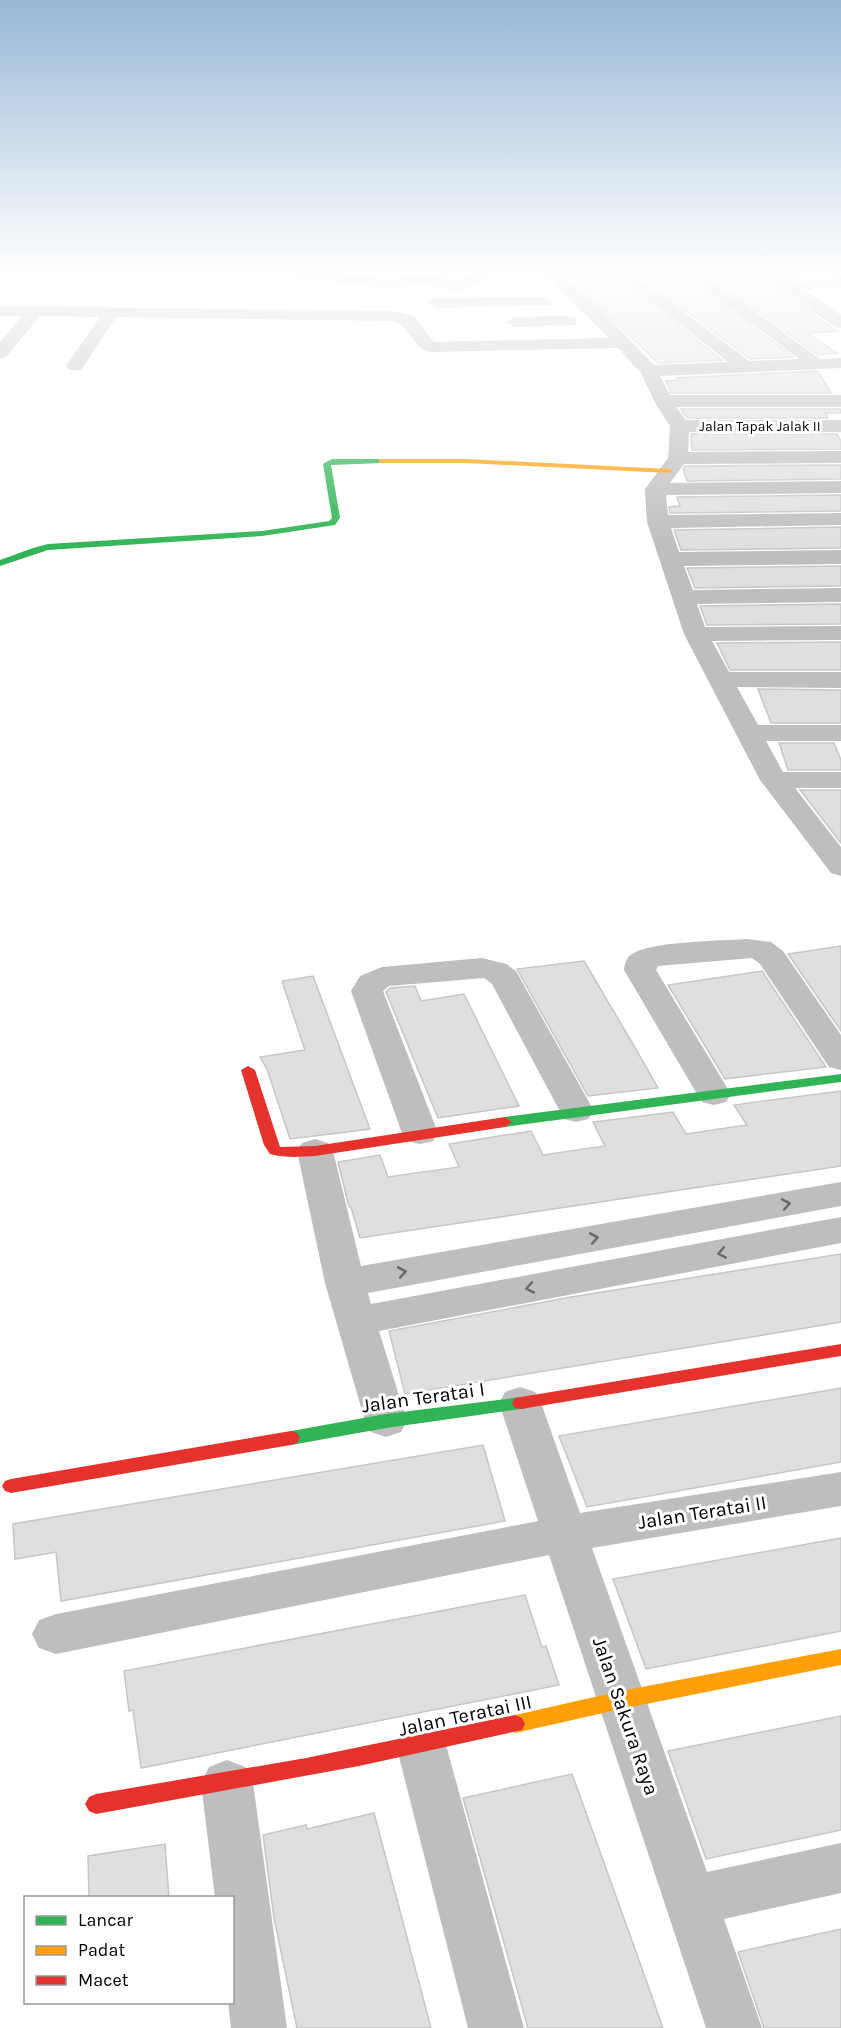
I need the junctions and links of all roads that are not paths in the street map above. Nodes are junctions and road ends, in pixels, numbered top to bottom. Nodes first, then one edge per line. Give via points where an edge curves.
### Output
1 (77, 363) edge
2 (641, 363) edge
3 (740, 363) edge
4 (841, 363) edge
5 (816, 364) joint
6 (75, 366) dead end
7 (744, 366) junction
8 (649, 371) junction
9 (663, 401) junction
10 (841, 401) edge
11 (680, 426) junction
12 (841, 426) edge
13 (841, 457) edge
14 (667, 473) junction
15 (841, 487) edge
16 (841, 519) edge
17 (658, 522) junction
18 (841, 557) edge
19 (671, 560) junction
20 (0, 563) edge
21 (841, 596) edge
22 (686, 597) junction
23 (841, 633) edge
24 (696, 634) junction
25 (721, 679) junction
26 (841, 680) edge
27 (747, 733) junction
28 (841, 733) edge
29 (774, 780) junction
30 (841, 780) edge
31 (841, 867) edge
32 (841, 1060) edge
33 (248, 1070) dead end
34 (841, 1078) edge
35 (714, 1094) junction
36 (576, 1111) junction
37 (420, 1133) junction
38 (315, 1151) junction
39 (841, 1194) edge
40 (841, 1230) edge
41 (345, 1283) junction
42 (356, 1321) junction
43 (841, 1350) edge
44 (520, 1403) junction
45 (386, 1420) junction
46 (11, 1486) dead end
47 (841, 1489) edge
48 (564, 1534) junction
49 (56, 1634) dead end
50 (841, 1657) edge
51 (621, 1700) junction
52 (422, 1745) junction
53 (227, 1783) junction
54 (96, 1804) dead end
55 (841, 1868) edge
56 (690, 1901) junction
57 (260, 2028) edge
58 (496, 2028) edge
59 (734, 2028) edge

1 - 6 street
2 - 8 street
3 - 7 street
4 - 5 street
5 - 7 street
7 - 8 street
8 - 9 street
9 - 10 street
9 - 11 street
11 - 12 street, Jalan Tapak Jalak II
11 - 14 street
13 - 14 street
14 - 15 street
14 - 17 street
14 - 20 street via 467,461 332,462 327,464 336,518 332,523 214,537 44,548
16 - 17 street
17 - 19 street
18 - 19 street
19 - 22 street
21 - 22 street
22 - 24 street
23 - 24 street
24 - 25 street
25 - 26 street
25 - 27 street
27 - 28 street
27 - 29 street
29 - 30 street
29 - 31 street
32 - 35 street via 772,958 760,950 651,957 641,962 640,970
33 - 38 street via 275,1151
34 - 35 street
35 - 36 street
36 - 37 street
36 - 37 street via 505,978 495,971 482,968 382,977 371,983 367,992
37 - 38 street
38 - 41 street
41 -> 39 street
40 -> 42 street
41 - 42 street
42 - 45 street
43 - 44 street, Jalan Teratai I
44 - 45 street, Jalan Teratai I
44 - 48 street, Jalan Sakura Raya
45 - 46 street, Jalan Teratai I
47 - 48 street, Jalan Teratai II
48 - 49 street, Jalan Teratai II
48 - 51 street, Jalan Sakura Raya
50 - 51 street, Jalan Teratai III
51 - 52 street, Jalan Teratai III
51 - 56 street, Jalan Sakura Raya
52 - 53 street, Jalan Teratai III
52 - 58 street
53 - 54 street, Jalan Teratai III
53 - 57 street
55 - 56 street
56 - 59 street, Jalan Sakura Raya

